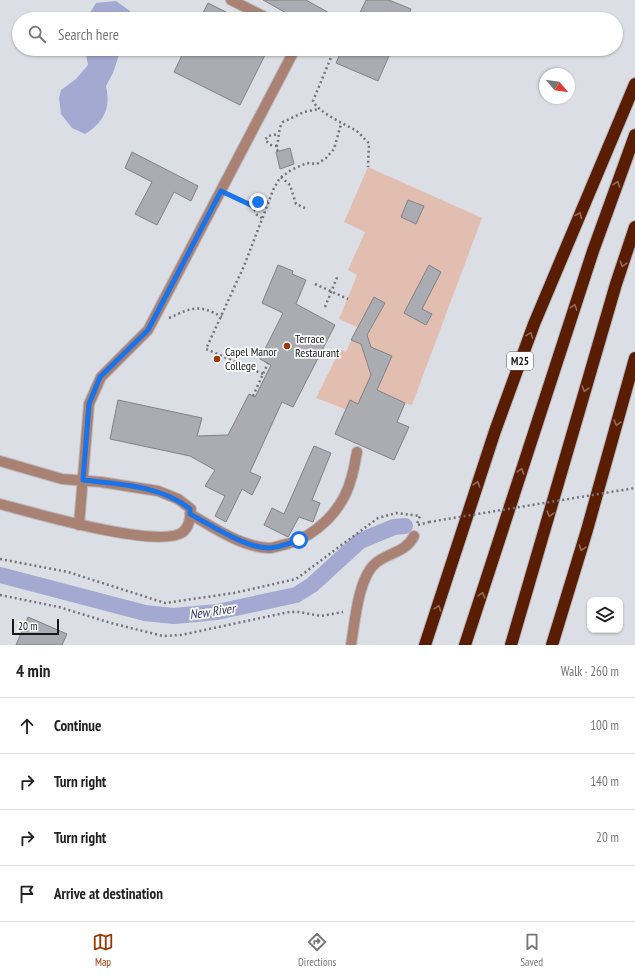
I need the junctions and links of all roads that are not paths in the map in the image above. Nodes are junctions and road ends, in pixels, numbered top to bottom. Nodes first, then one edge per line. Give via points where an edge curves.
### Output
1 (231, 0) edge
2 (255, 12) edge
3 (291, 56) edge
4 (635, 84) edge
5 (635, 135) edge
6 (635, 227) edge
7 (635, 358) edge
8 (357, 452) dead end
9 (0, 460) edge
10 (83, 480) junction
11 (0, 504) edge
12 (190, 514) junction
13 (79, 525) junction
14 (414, 536) dead end
15 (351, 645) edge
16 (425, 645) edge
17 (465, 645) edge
18 (511, 645) edge
19 (552, 645) edge

1 - 2 lane
3 - 10 lane via 148,330 100,377 89,404
16 -> 4 highway, M25 via 495,431 531,331
17 -> 5 highway via 593,251
6 -> 18 highway via 616,284
7 -> 19 highway
8 - 12 lane via 351,481 340,502 321,527 299,540 269,548 248,543
9 - 10 lane via 62,479
10 - 12 lane via 158,491 178,499 190,509
10 - 13 lane
11 - 13 lane
12 - 13 lane via 190,522 183,532 168,536 150,536
14 - 15 lane via 402,551 378,561 367,571

